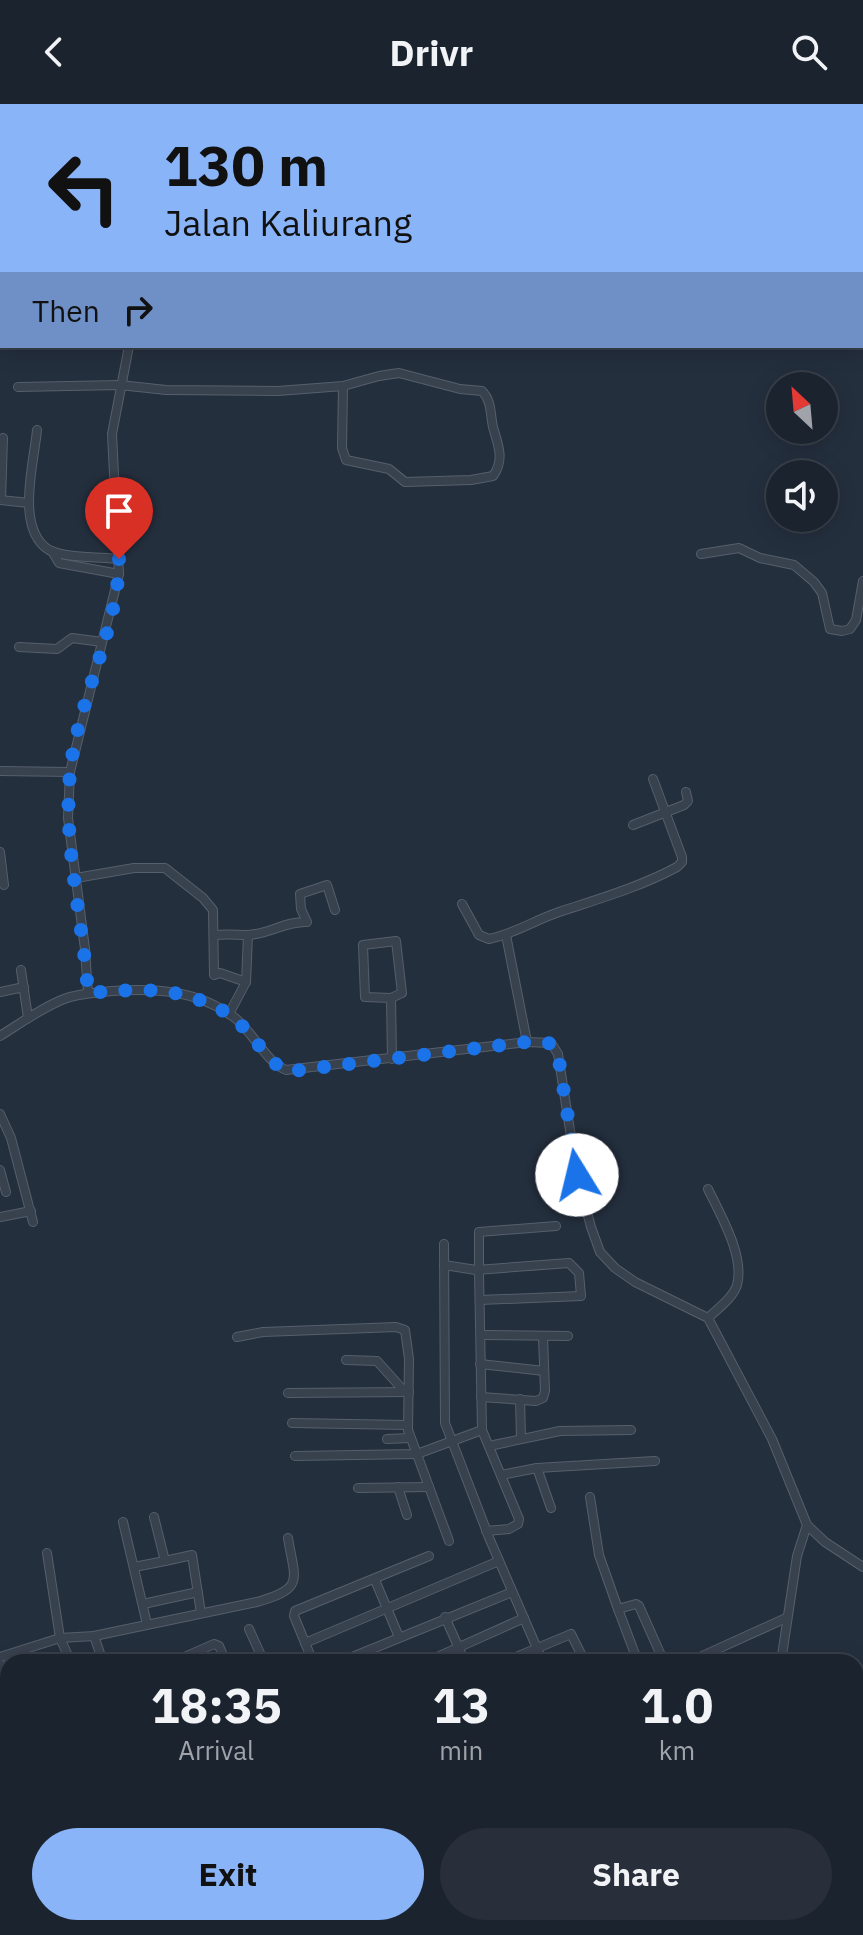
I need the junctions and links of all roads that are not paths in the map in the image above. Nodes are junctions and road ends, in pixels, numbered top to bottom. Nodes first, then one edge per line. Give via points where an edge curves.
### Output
1 (129, 348) edge
2 (120, 385) junction
3 (343, 386) junction
4 (18, 387) dead end
5 (37, 430) dead end
6 (3, 438) dead end
7 (0, 500) edge
8 (29, 503) junction
9 (52, 551) junction
10 (701, 554) dead end
11 (119, 559) junction
12 (119, 574) junction
13 (863, 581) edge
14 (102, 642) junction
15 (19, 647) dead end
16 (0, 771) edge
17 (70, 772) junction
18 (653, 779) dead end
19 (686, 792) dead end
20 (666, 813) junction
21 (633, 825) dead end
22 (0, 852) edge
23 (76, 878) junction
24 (4, 885) dead end
25 (462, 904) dead end
26 (335, 910) dead end
27 (215, 935) junction
28 (248, 935) junction
29 (506, 935) junction
30 (21, 970) dead end
31 (246, 982) junction
32 (24, 987) junction
33 (0, 992) edge
34 (88, 993) junction
35 (391, 998) junction
36 (229, 1014) junction
37 (28, 1018) junction
38 (0, 1036) edge
39 (527, 1042) junction
40 (392, 1059) junction
41 (0, 1114) edge
42 (0, 1170) edge
43 (708, 1189) dead end
44 (6, 1192) dead end
45 (31, 1211) junction
46 (0, 1217) edge
47 (33, 1222) dead end
48 (556, 1226) dead end
49 (444, 1244) dead end
50 (444, 1265) junction
51 (478, 1270) junction
52 (480, 1300) junction
53 (708, 1318) junction
54 (481, 1335) junction
55 (568, 1336) dead end
56 (237, 1337) dead end
57 (543, 1337) junction
58 (346, 1360) dead end
59 (480, 1364) junction
60 (544, 1371) junction
61 (407, 1392) junction
62 (288, 1393) dead end
63 (481, 1397) junction
64 (520, 1399) junction
65 (292, 1423) dead end
66 (407, 1425) junction
67 (482, 1430) junction
68 (631, 1430) dead end
69 (410, 1438) junction
70 (521, 1438) junction
71 (387, 1439) dead end
72 (450, 1440) junction
73 (489, 1446) junction
74 (417, 1454) junction
75 (295, 1456) dead end
76 (655, 1461) dead end
77 (537, 1468) junction
78 (501, 1475) junction
79 (398, 1487) junction
80 (429, 1487) junction
81 (358, 1488) dead end
82 (590, 1497) dead end
83 (551, 1508) dead end
84 (407, 1515) dead end
85 (154, 1517) dead end
86 (123, 1522) dead end
87 (807, 1525) junction
88 (486, 1531) junction
89 (288, 1538) dead end
90 (449, 1541) dead end
91 (47, 1553) dead end
92 (429, 1556) dead end
93 (165, 1561) junction
94 (499, 1561) junction
95 (134, 1567) junction
96 (863, 1567) edge
97 (375, 1580) junction
98 (198, 1592) junction
99 (512, 1592) junction
100 (143, 1604) junction
101 (387, 1609) junction
102 (618, 1609) junction
103 (201, 1613) junction
104 (445, 1617) junction
105 (524, 1618) junction
106 (786, 1618) junction
107 (147, 1624) junction
108 (249, 1629) dead end
109 (94, 1636) junction
110 (399, 1637) junction
111 (60, 1638) junction
112 (305, 1643) junction
113 (458, 1648) junction
114 (537, 1648) junction
115 (9, 1654) edge
116 (67, 1654) edge
117 (100, 1654) edge
118 (192, 1654) edge
119 (221, 1654) edge
120 (260, 1654) edge
121 (310, 1654) edge
122 (359, 1654) edge
123 (444, 1654) edge
124 (461, 1654) edge
125 (523, 1654) edge
126 (540, 1654) edge
127 (581, 1654) edge
128 (635, 1654) edge
129 (660, 1654) edge
130 (707, 1654) edge
131 (782, 1654) edge

1 - 2 street
2 - 3 street via 233,392
2 - 4 street
2 - 11 street via 112,455
3 - 3 street via 399,373 482,391 500,446 499,469 493,476 471,480 405,482 389,469 346,460
5 - 8 street
6 - 7 street
7 - 8 street
8 - 9 street via 31,528
9 - 11 street
9 - 12 street via 59,563
10 - 13 street via 739,548 794,565 822,593 834,631 850,629 856,620
11 - 12 street
12 - 14 street
14 - 15 street via 72,638 57,649
14 - 17 street
16 - 17 street
17 - 23 street via 68,818
18 - 20 street
19 - 20 street via 687,803
20 - 21 street
20 - 29 street via 682,857 679,866
22 - 24 street
23 - 27 street via 168,868 211,906
23 - 34 street
25 - 29 street via 482,938
26 - 28 street via 327,885 317,887 300,894 307,922
27 - 28 street
27 - 31 street via 214,975
28 - 31 street
29 - 39 street
30 - 32 street
31 - 36 street
32 - 33 street
32 - 37 street
34 - 36 street via 159,989 194,997
34 - 37 street
35 - 35 street via 402,993 396,941 363,945 365,997
35 - 40 street
36 - 40 street via 283,1069
37 - 38 street
39 - 40 street
39 - 53 street via 548,1042 557,1050 580,1188 600,1252 635,1282
41 - 45 street
42 - 44 street
43 - 53 street via 731,1239 737,1278 733,1293
45 - 46 street
45 - 47 street
48 - 51 street via 479,1232
49 - 50 street
50 - 51 street
50 - 72 street via 443,1408
51 - 52 street
51 - 52 street via 569,1263 579,1273 581,1296
52 - 54 street
53 - 87 street via 772,1439
54 - 57 street
54 - 59 street
55 - 57 street
56 - 61 street via 402,1328 409,1344
57 - 60 street
58 - 61 street via 377,1361
59 - 60 street
59 - 63 street
60 - 64 street via 543,1398
61 - 62 street
61 - 66 street
63 - 64 street
63 - 67 street
64 - 70 street
65 - 66 street
66 - 69 street
67 - 72 street
67 - 73 street
68 - 70 street via 560,1431
69 - 71 street
69 - 74 street
70 - 73 street
72 - 74 street
72 - 88 street
73 - 78 street
74 - 75 street
74 - 80 street
76 - 77 street
77 - 78 street
77 - 83 street
78 - 88 street via 519,1523
79 - 80 street
79 - 81 street
79 - 84 street
80 - 90 street
82 - 102 street via 599,1555
85 - 93 street
86 - 95 street
87 - 96 street
87 - 106 street
88 - 94 street
89 - 103 street via 292,1586 257,1602
91 - 111 street
92 - 97 street
93 - 95 street
93 - 98 street via 192,1555
94 - 99 street
94 - 101 street
95 - 100 street
97 - 101 street
97 - 112 street via 295,1611
98 - 100 street
98 - 103 street
99 - 104 street
99 - 105 street
100 - 107 street
101 - 110 street
101 - 112 street
102 - 128 street
102 - 129 street via 639,1606
103 - 107 street
104 - 110 street
104 - 113 street
105 - 113 street
105 - 114 street
106 - 130 street
106 - 131 street
107 - 109 street
108 - 120 street
109 - 111 street
109 - 117 street
110 - 122 street
111 - 115 street
111 - 116 street
112 - 121 street
113 - 123 street
113 - 124 street
114 - 125 street
114 - 126 street
114 - 127 street via 572,1634
118 - 119 street via 215,1644

